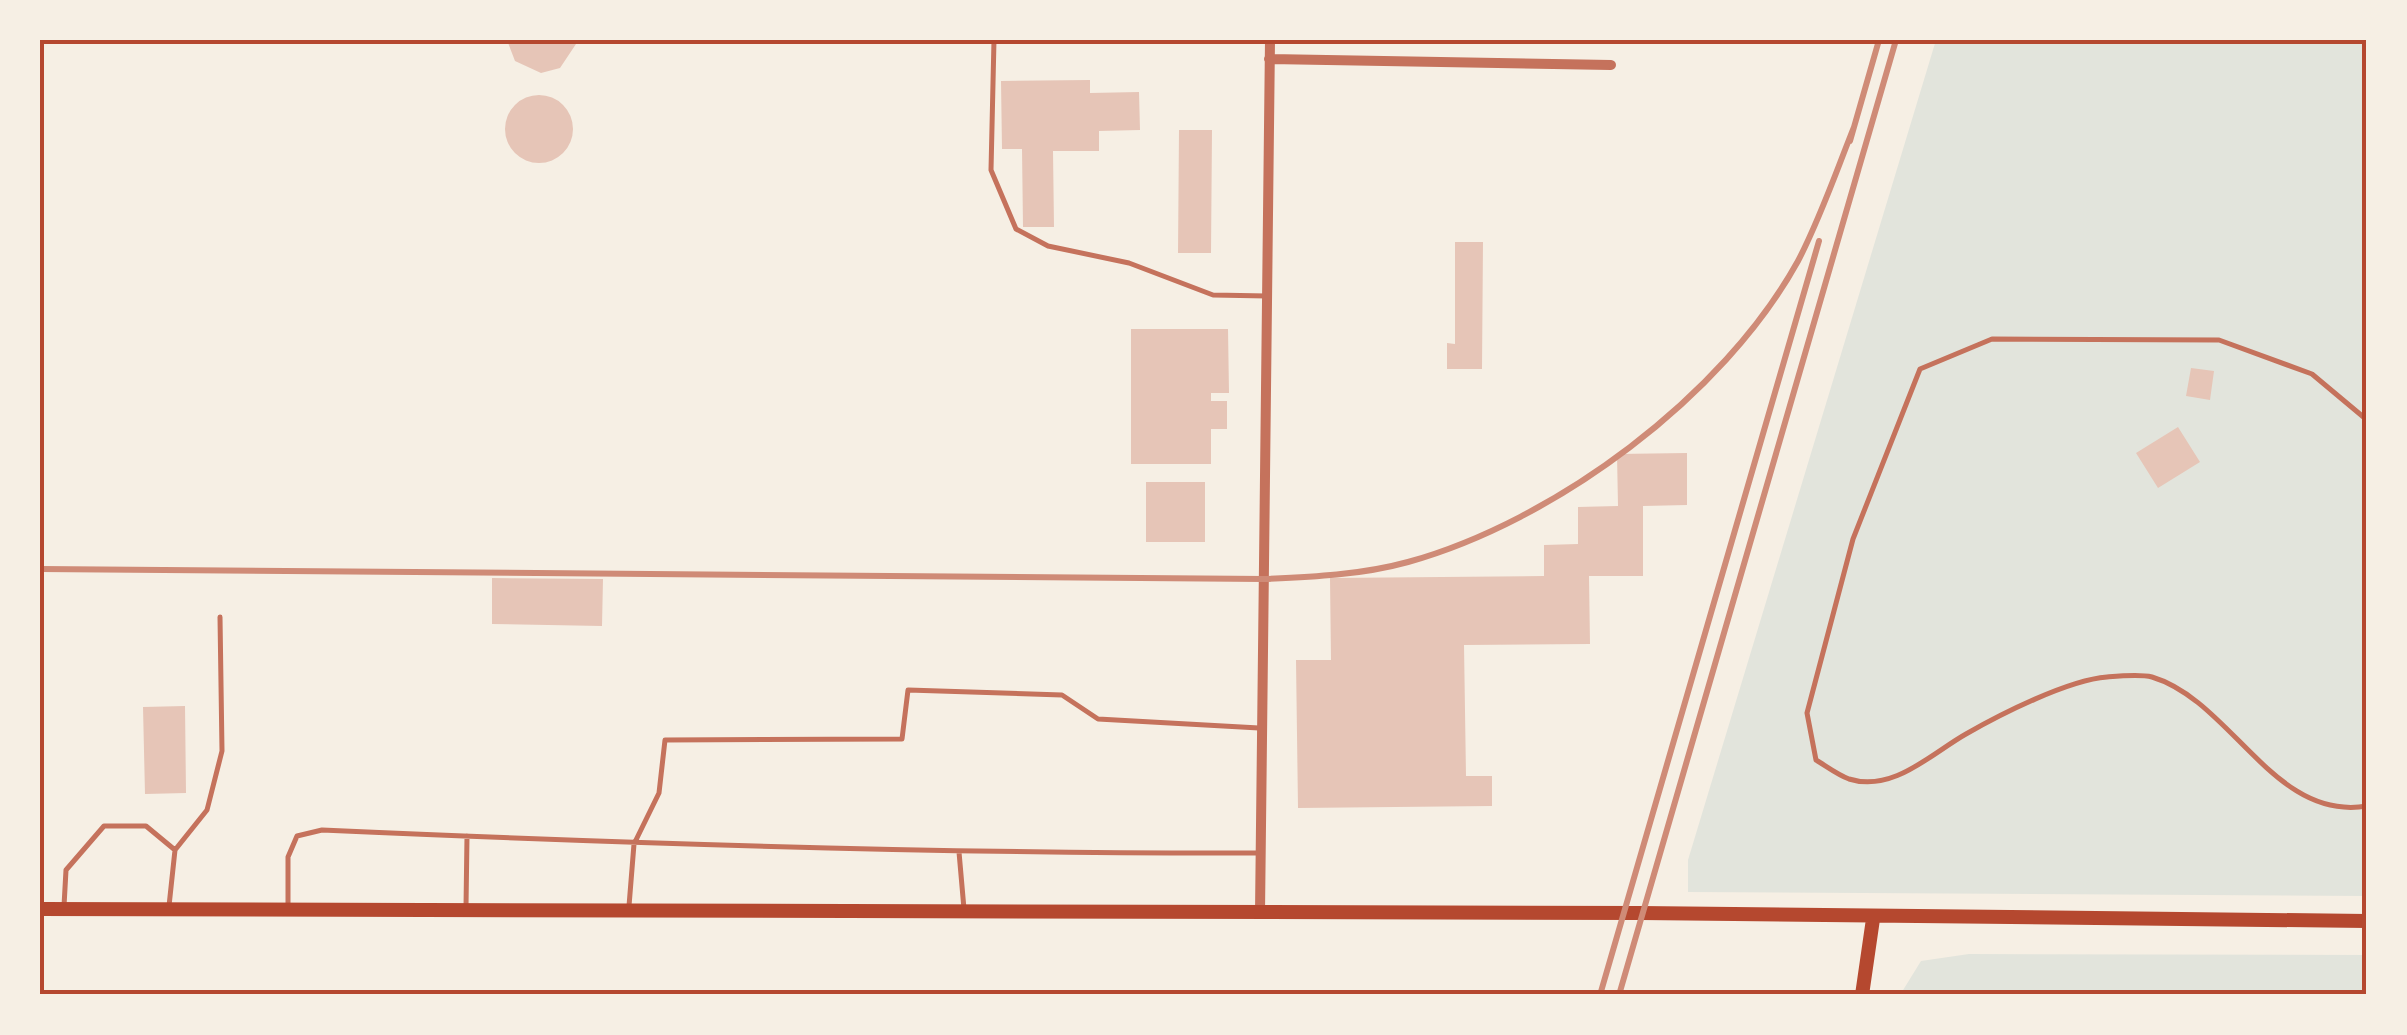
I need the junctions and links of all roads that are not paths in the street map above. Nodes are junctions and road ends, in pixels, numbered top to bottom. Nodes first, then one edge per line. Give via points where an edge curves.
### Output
1 (994, 40) edge
2 (1270, 40) edge
3 (1270, 58) junction
4 (1612, 66) dead end
5 (1267, 296) junction
6 (2367, 420) edge
7 (220, 616) dead end
8 (1262, 728) junction
9 (2367, 806) edge
10 (467, 836) junction
11 (634, 844) junction
12 (175, 850) junction
13 (959, 852) junction
14 (1262, 853) junction
15 (40, 909) edge
16 (63, 909) junction
17 (169, 910) junction
18 (288, 910) junction
19 (466, 910) junction
20 (629, 911) junction
21 (964, 912) junction
22 (1260, 913) junction
23 (1873, 919) junction
24 (2367, 921) edge
25 (1862, 995) edge

1 - 5 lane via 992,170 1016,229 1048,246 1129,263 1213,295
2 - 3 street
3 - 4 street
3 - 5 street
5 - 8 street
6 - 9 lane via 2312,374 2219,340 1992,340 1920,369 1853,539 1807,713 1816,760 1851,780 1891,778 2057,688 2104,677 2151,677 2200,703 2269,770 2318,802 2347,810
7 - 12 lane via 222,752 207,810
8 - 11 lane via 1098,720 1062,695 908,690 902,739 665,740 660,793
8 - 14 street
10 - 11 lane
10 - 18 lane via 322,830 297,836 288,857
10 - 19 lane
11 - 13 lane
11 - 20 lane
12 - 16 lane via 146,826 104,826 66,870
12 - 17 lane
13 - 14 lane
13 - 21 lane
14 - 22 street
15 - 16 main road
16 - 17 main road
17 - 18 main road
18 - 19 main road
19 - 20 main road
20 - 21 main road
21 - 22 main road
22 - 23 main road
23 - 24 main road
23 - 25 main road

